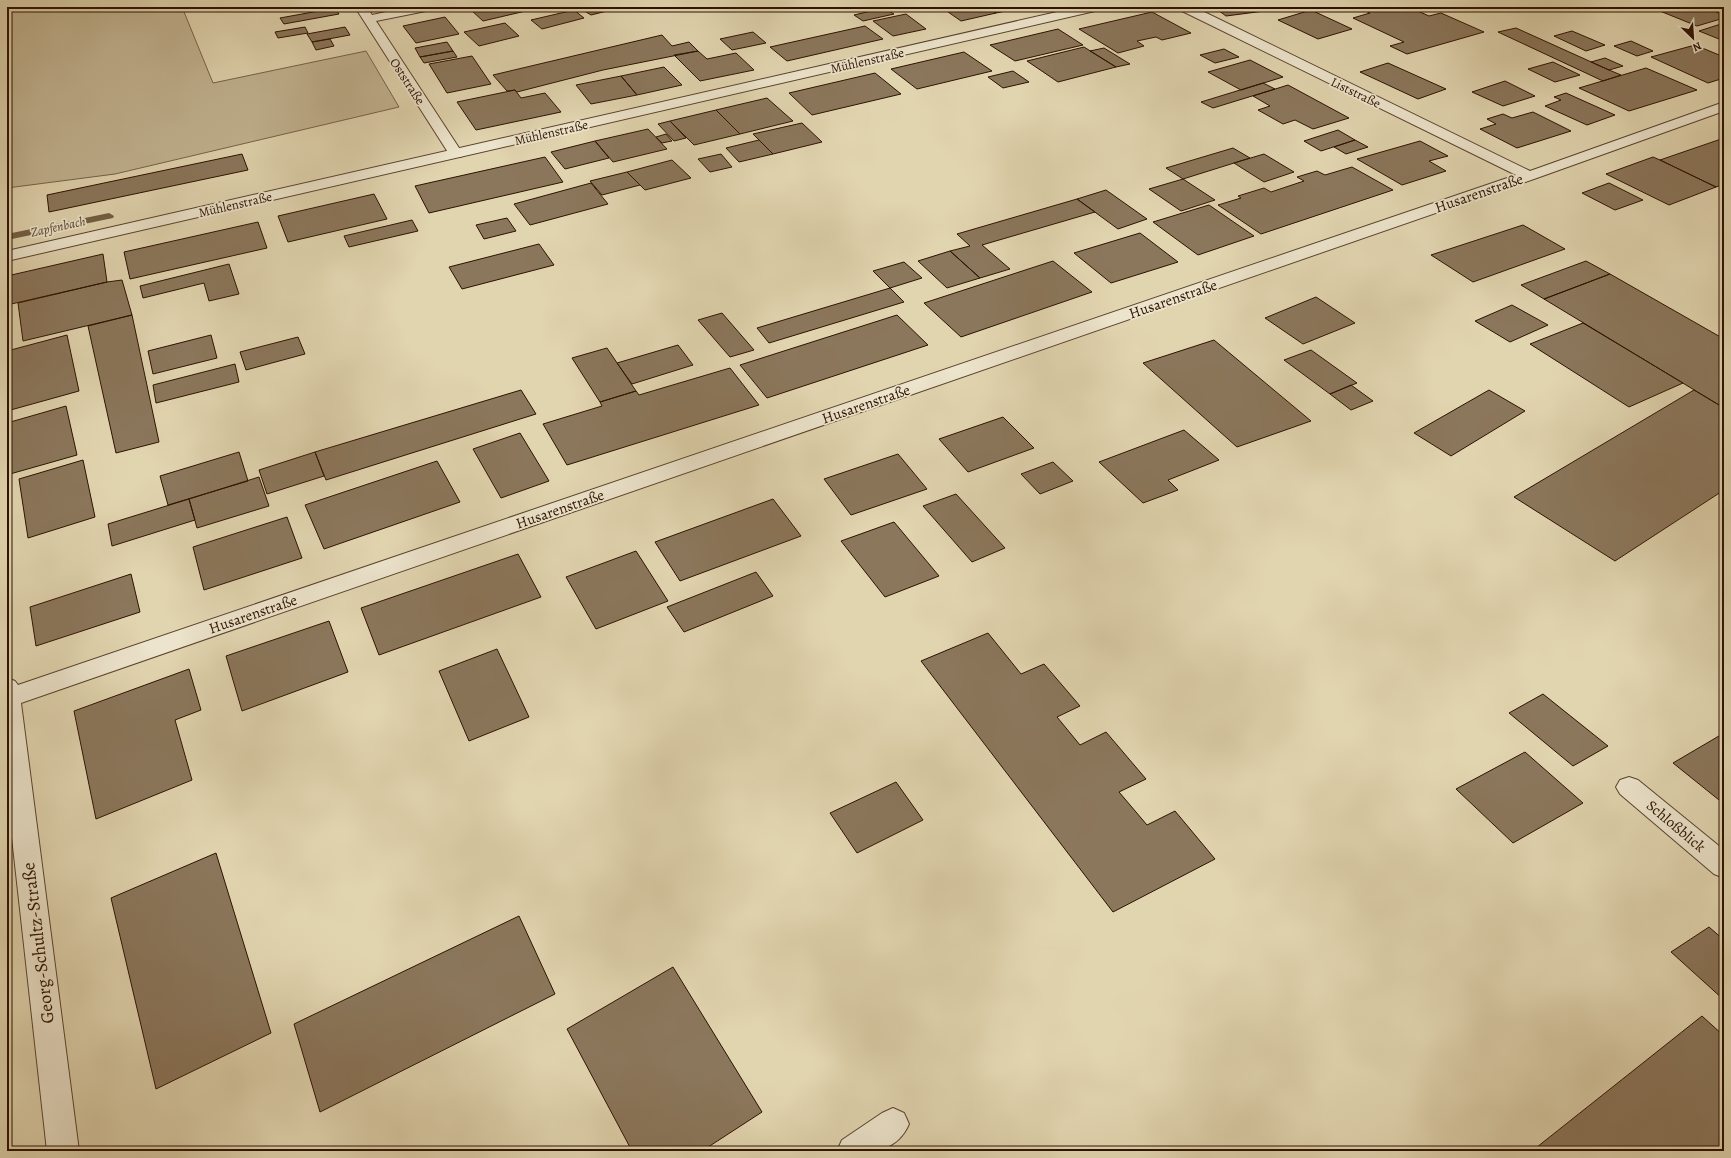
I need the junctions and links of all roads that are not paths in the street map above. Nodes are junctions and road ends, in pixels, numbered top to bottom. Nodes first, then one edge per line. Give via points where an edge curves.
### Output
1 (427, 7) edge
2 (1095, 7) edge
3 (1184, 7) edge
4 (365, 13) edge
5 (1724, 106) edge
6 (456, 154) junction
7 (1528, 176) junction
8 (7, 256) edge
9 (7, 694) edge
10 (1629, 787) dead end
11 (1724, 866) edge
12 (893, 1124) dead end
13 (63, 1151) edge
14 (853, 1151) edge

1 - 4 street
2 - 6 street, Mühlenstraße
3 - 7 street, Liststraße
4 - 6 street, Oststraße
5 - 7 street, Husarenstraße
6 - 8 street, Mühlenstraße
7 - 9 street, Husarenstraße
9 - 13 street, Georg-Schultz-Straße
10 - 11 street, Schloßblick
12 - 14 street

